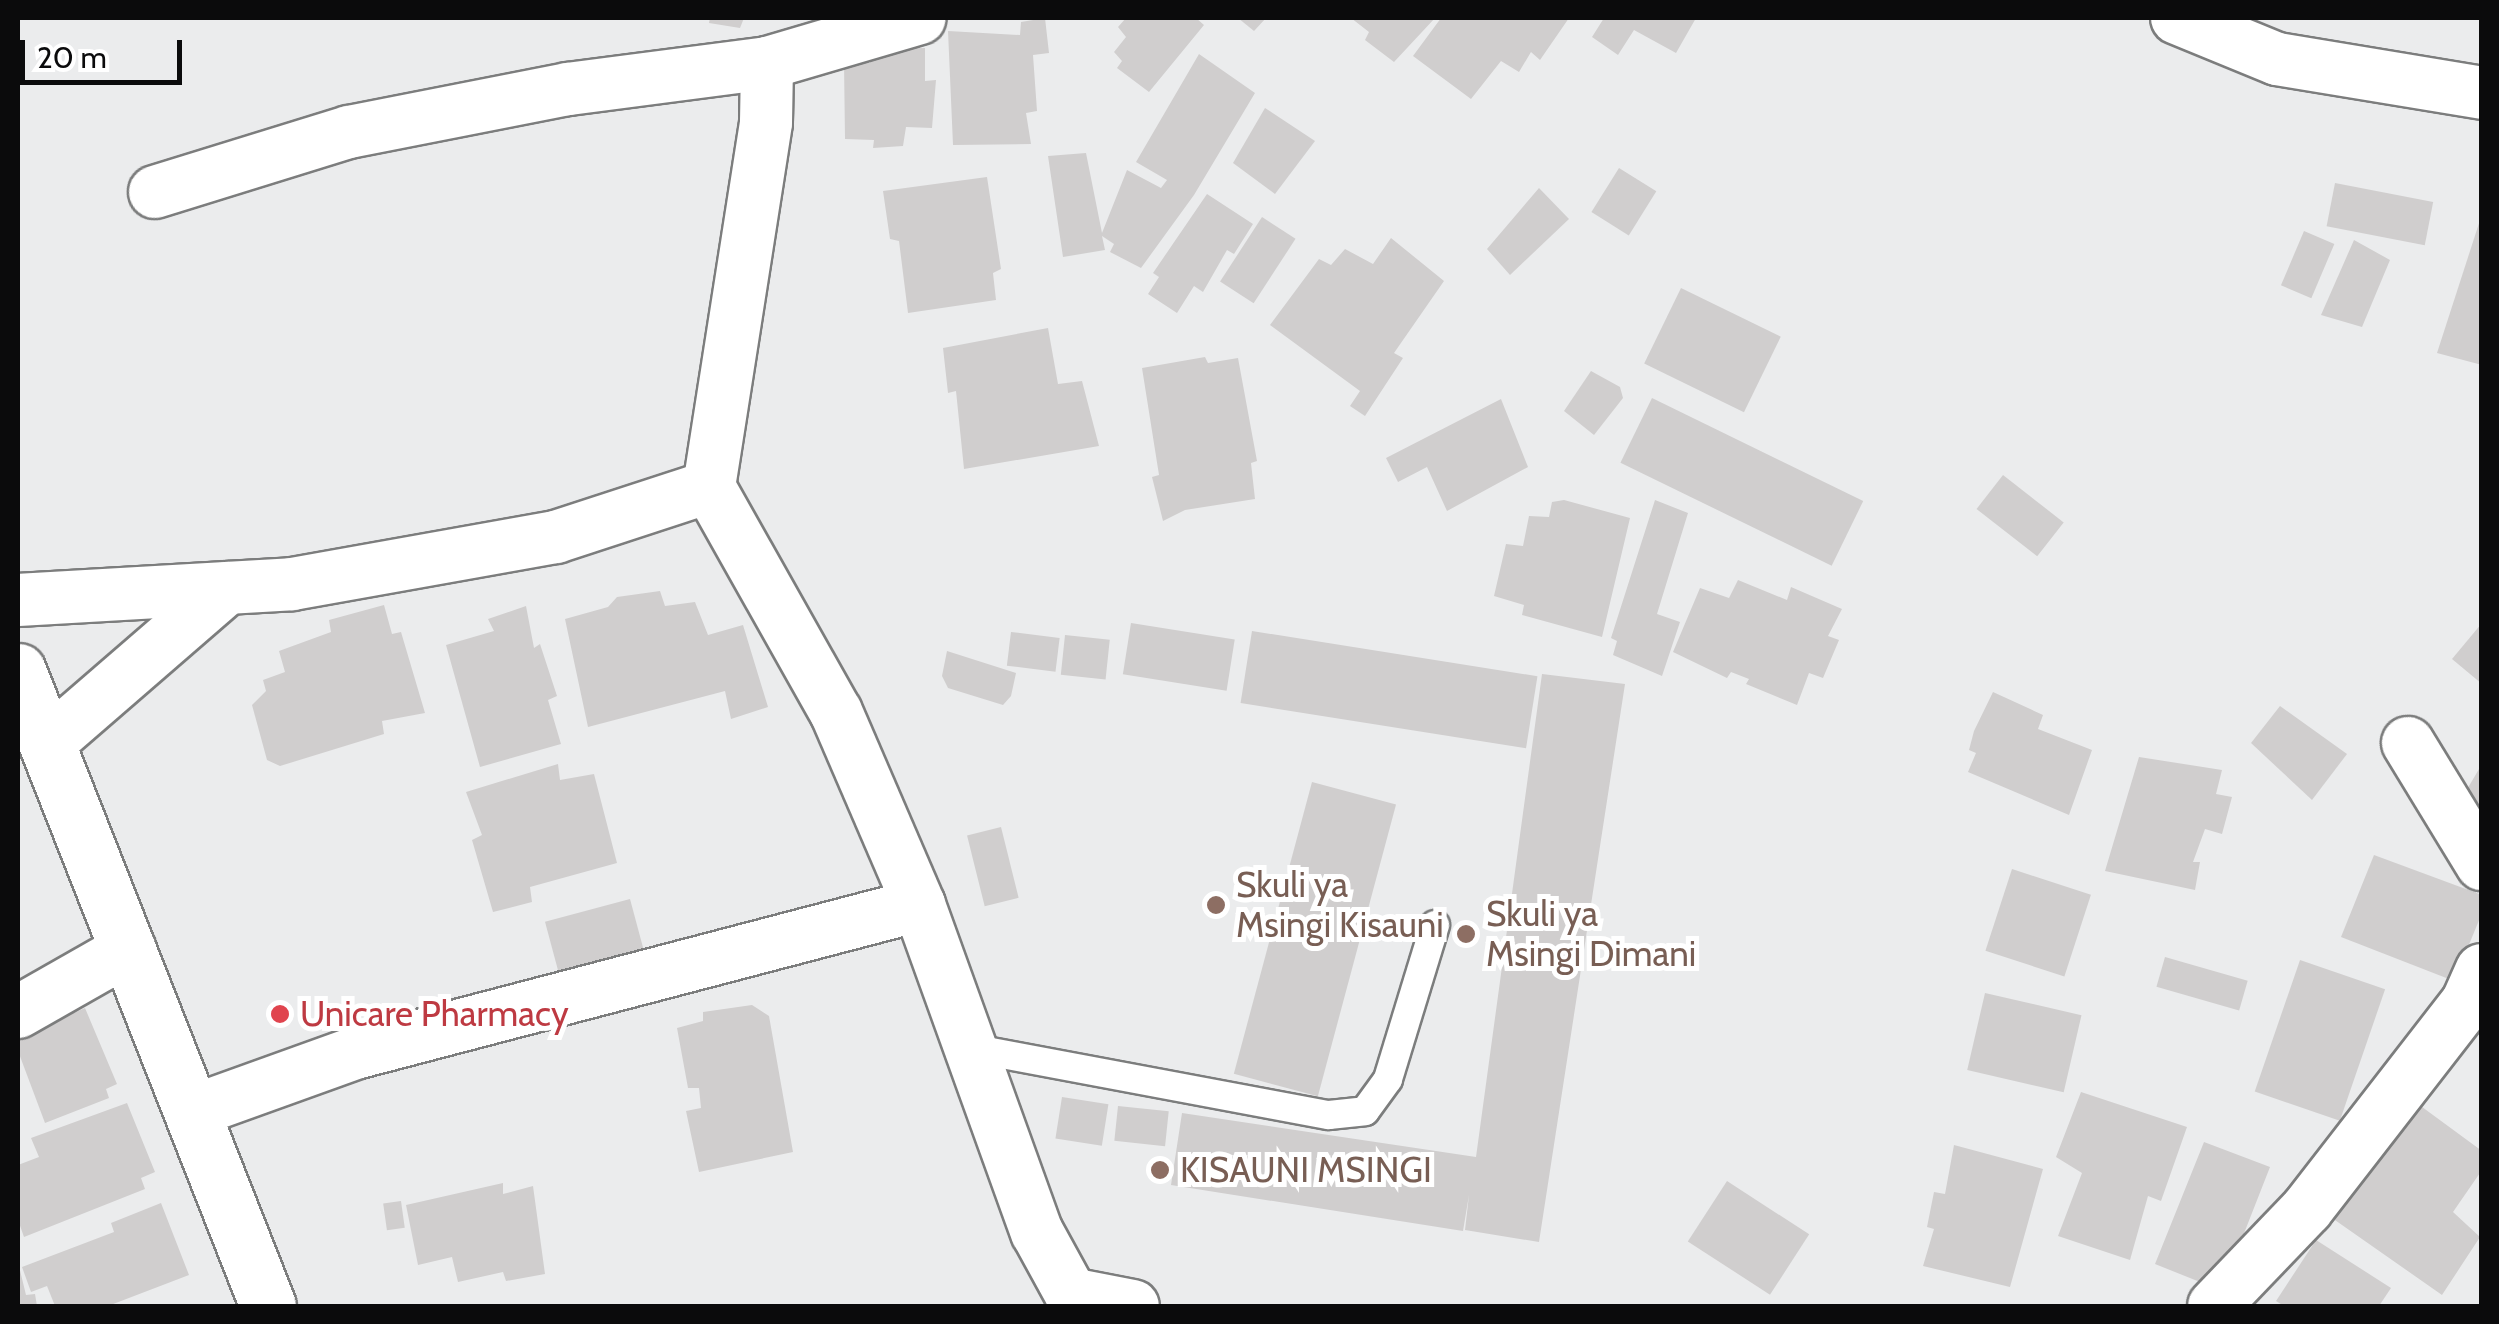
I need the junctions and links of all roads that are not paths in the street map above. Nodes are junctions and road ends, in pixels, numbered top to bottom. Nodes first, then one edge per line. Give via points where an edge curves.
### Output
1 (920, 18) edge
2 (2177, 18) edge
3 (767, 64) junction
4 (2482, 93) edge
5 (155, 192) dead end
6 (709, 488) junction
7 (227, 588) junction
8 (18, 600) edge
9 (18, 672) edge
10 (2408, 743) dead end
11 (47, 744) junction
12 (2482, 864) edge
13 (919, 905) junction
14 (1435, 924) dead end
15 (129, 949) junction
16 (2477, 993) edge
17 (18, 1012) edge
18 (970, 1048) junction
19 (194, 1111) junction
20 (1074, 1300) edge
21 (268, 1306) edge
22 (1133, 1306) edge
23 (2214, 1306) edge

1 - 3 street
2 - 4 street via 2276,59
3 - 5 street via 586,86 349,132
3 - 6 street via 766,122
6 - 7 street via 556,537 292,584
6 - 13 street via 836,712
7 - 8 street
7 - 11 street
9 - 11 main road
10 - 12 street
11 - 15 main road
13 - 18 street
13 - 19 street via 354,1053
14 - 18 lane via 1388,1079 1365,1111 1329,1115
15 - 17 street
15 - 19 main road
16 - 23 street via 2308,1210
18 - 20 street via 1036,1232
19 - 21 main road
20 - 22 street

